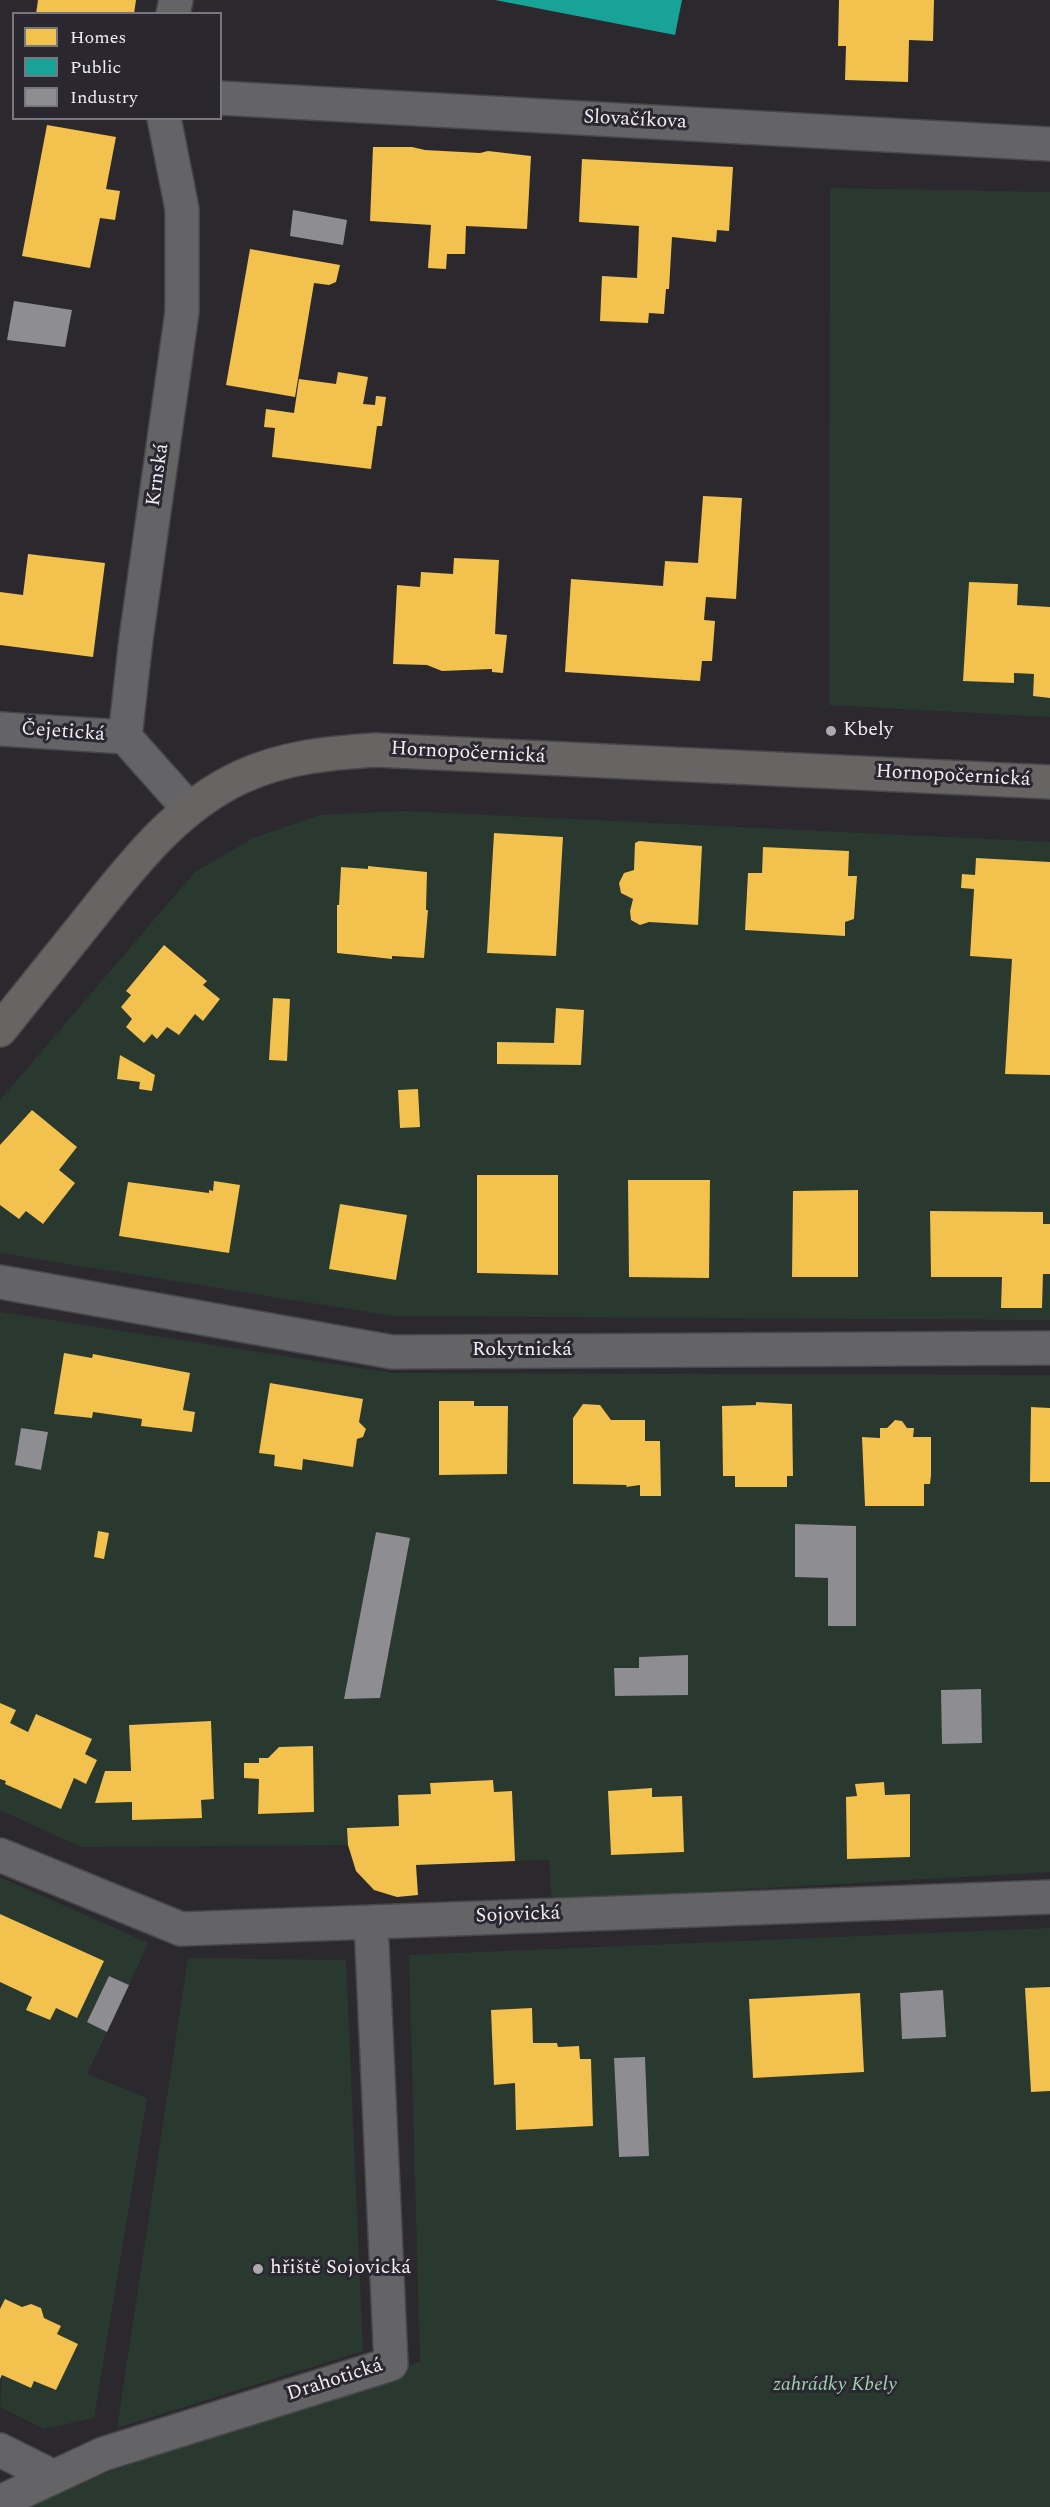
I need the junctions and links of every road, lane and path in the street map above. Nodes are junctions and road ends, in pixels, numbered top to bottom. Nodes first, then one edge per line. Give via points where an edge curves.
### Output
1 (222, 98) edge
2 (164, 120) edge
3 (1050, 144) edge
4 (0, 729) edge
5 (125, 737) junction
6 (1050, 782) edge
7 (189, 809) junction
8 (0, 1030) edge
9 (0, 1282) edge
10 (1050, 1348) edge
11 (0, 1855) edge
12 (1050, 1897) edge
13 (371, 1922) junction
14 (0, 2450) edge
15 (52, 2476) junction
16 (0, 2502) edge

1 - 3 street, Slovačíkova
2 - 5 street, Krnská via 182,209 182,312
4 - 5 street, Čejetická
5 - 7 street
6 - 7 street, Hornopočernická via 375,750 289,760 242,777
7 - 8 street, Hornopočernická via 139,856
9 - 10 street, Rokytnická via 392,1352
11 - 13 street, Sojovická via 181,1929
12 - 13 street, Sojovická
13 - 15 street, Drahotická via 391,2364 103,2454
14 - 15 street
15 - 16 street, Drahotická

